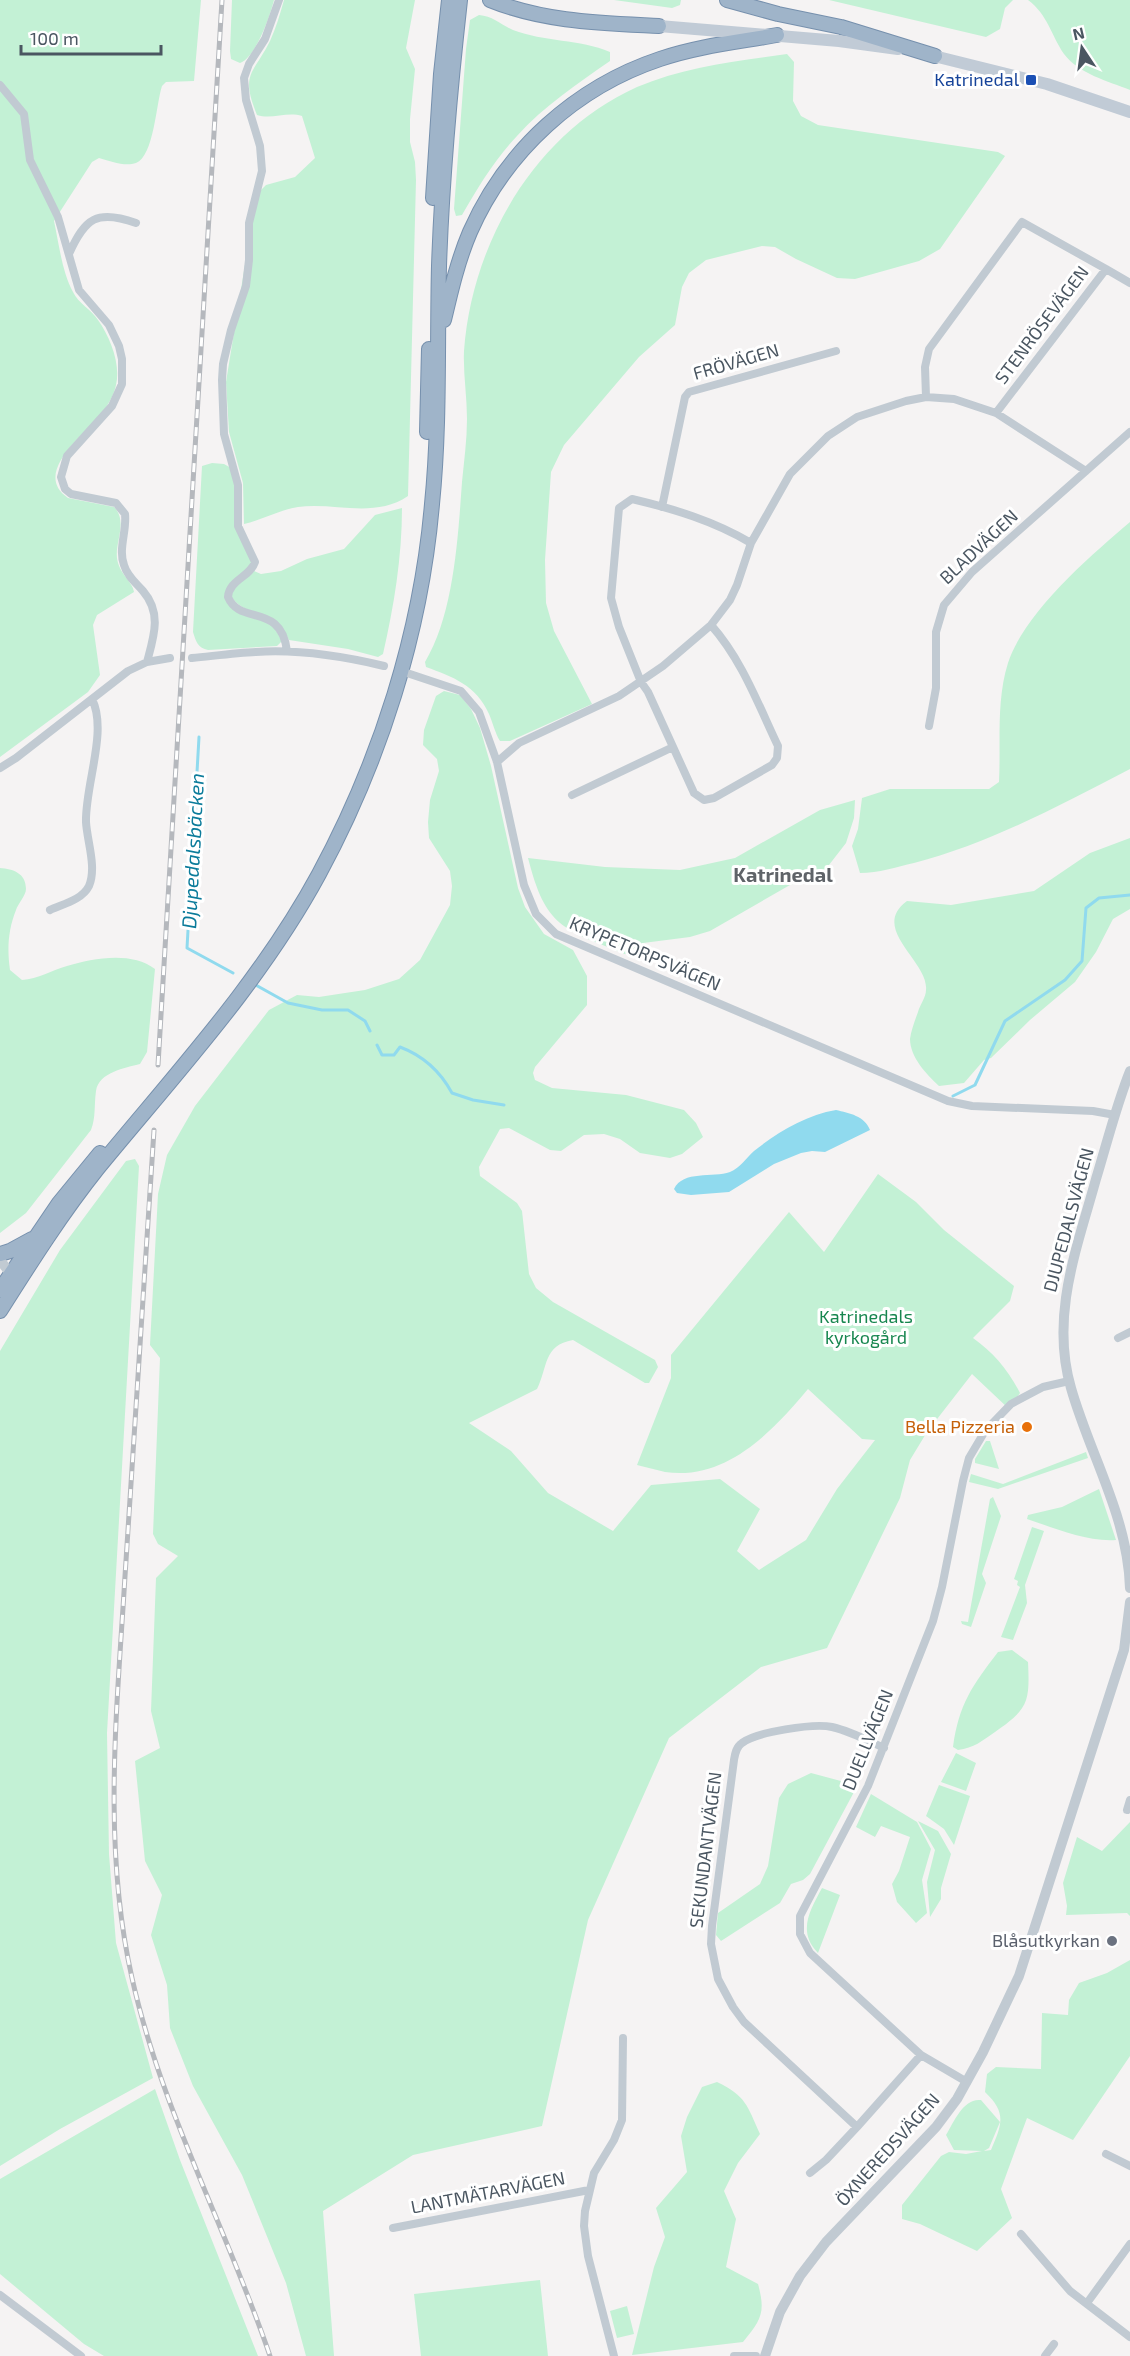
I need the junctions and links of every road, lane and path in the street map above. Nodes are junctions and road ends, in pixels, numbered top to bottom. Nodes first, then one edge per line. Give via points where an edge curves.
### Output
1 (279, 0) edge
2 (450, 0) edge
3 (460, 0) edge
4 (490, 0) edge
5 (516, 0) edge
6 (727, 0) edge
7 (658, 26) junction
8 (777, 35) junction
9 (935, 56) junction
10 (0, 85) edge
11 (1130, 112) edge
12 (136, 223) dead end
13 (69, 255) junction
14 (1106, 269) junction
15 (1130, 283) edge
16 (438, 348) junction
17 (836, 351) dead end
18 (926, 397) junction
19 (996, 413) junction
20 (1130, 432) edge
21 (1086, 471) junction
22 (662, 507) junction
23 (751, 543) junction
24 (711, 625) junction
25 (287, 651) junction
26 (170, 658) dead end
27 (192, 658) dead end
28 (147, 662) junction
29 (384, 666) dead end
30 (408, 673) dead end
31 (641, 682) junction
32 (92, 699) junction
33 (929, 726) dead end
34 (673, 747) junction
35 (497, 762) junction
36 (0, 768) edge
37 (572, 795) dead end
38 (50, 910) dead end
39 (1130, 1071) edge
40 (1115, 1115) junction
41 (36, 1236) junction
42 (0, 1254) edge
43 (0, 1260) edge
44 (10, 1275) edge
45 (0, 1290) edge
46 (0, 1311) edge
47 (1130, 1332) edge
48 (1118, 1338) dead end
49 (1069, 1380) junction
50 (1130, 1588) edge
51 (1130, 1602) edge
52 (1127, 1651) edge
53 (884, 1748) junction
54 (1130, 1800) edge
55 (1127, 1810) dead end
56 (623, 2038) dead end
57 (921, 2055) junction
58 (967, 2082) junction
59 (857, 2127) junction
60 (1106, 2154) dead end
61 (1130, 2166) edge
62 (810, 2173) dead end
63 (589, 2190) junction
64 (393, 2228) dead end
65 (1022, 2234) dead end
66 (1130, 2244) edge
67 (0, 2295) edge
68 (1087, 2304) junction
69 (1130, 2337) edge
70 (1054, 2344) dead end
71 (81, 2356) edge
72 (614, 2356) edge
73 (734, 2356) edge
74 (756, 2356) edge
75 (765, 2356) edge
76 (1045, 2356) edge

1 - 25 street via 270,29 244,78 262,171 249,223 246,286 223,364 222,403 224,434 238,485 238,526 255,561 250,572 230,588 228,597 233,606 281,628
2 - 41 highway via 434,164 423,503 410,593 384,697 346,801 311,870 264,947 202,1032 77,1180
3 - 16 highway via 442,188
4 - 7 highway via 535,15 578,22
5 - 7 highway via 578,15
6 - 9 highway via 841,27
7 - 8 main road
8 - 9 main road
8 - 16 highway via 682,52 639,67 591,91 548,124 509,166 477,217 460,258
9 - 11 main road via 1047,84
10 - 13 street via 24,114 30,160 53,203
12 - 13 street via 116,216 92,220 78,234
13 - 28 street via 79,290 115,336 124,373 112,406 67,456 61,477 71,494 116,503 122,508 126,521 121,552 124,567 151,601 155,614
14 - 15 street
14 - 18 street, STENRÖSEVÄGEN via 1022,222 929,349
14 - 19 street, STENRÖSEVÄGEN
16 - 44 highway via 436,451 428,543 409,642 393,699 354,805 295,915 250,982
17 - 22 street, FRÖVÄGEN via 689,392
18 - 19 street via 954,399
18 - 23 street via 871,411 828,436 790,474
19 - 21 street
20 - 21 street, BLADVÄGEN
21 - 33 street, BLADVÄGEN via 972,572 944,605 936,632 936,688
22 - 23 street via 727,528
22 - 31 street via 632,499 619,508 611,598
23 - 24 street via 730,600
24 - 31 street
24 - 34 street via 740,665 778,746 777,758 772,765 704,800 694,793
25 - 27 street
25 - 29 street
26 - 28 street
28 - 32 street via 128,671
30 - 35 street, KRYPETORPSVÄGEN via 453,687 468,697 485,724
31 - 34 street
31 - 35 street via 599,707 519,743
32 - 36 street
32 - 38 street via 98,713 87,805 91,877 78,898
34 - 37 street
35 - 40 street, KRYPETORPSVÄGEN via 524,885 536,914 556,934 948,1101
39 - 40 street, DJUPEDALSVÄGEN
40 - 49 street, DJUPEDALSVÄGEN via 1065,1293 1063,1338
41 - 42 highway
41 - 44 highway
43 - 44 street
44 - 45 highway
44 - 46 highway
47 - 48 street
49 - 50 street, DJUPEDALSVÄGEN via 1117,1515
49 - 53 street, DUELLVÄGEN via 1043,1387 1011,1404 985,1431 969,1458 939,1602
51 - 52 street
52 - 58 street, ÖXNEREDSVÄGEN via 1019,1976
53 - 57 street, DUELLVÄGEN via 861,1802 804,1908 799,1927 810,1953
53 - 59 street, SEKUNDANTVÄGEN via 845,1730 822,1725 804,1725 741,1744 734,1760 712,1926 716,1971 733,2007
54 - 55 street
56 - 63 street via 622,2121
57 - 58 street, DUELLVÄGEN
57 - 59 street
58 - 75 street, ÖXNEREDSVÄGEN via 936,2127 816,2254 780,2312
59 - 62 street
60 - 61 street
63 - 64 street, LANTMÄTARVÄGEN
63 - 72 street via 585,2240
65 - 68 street via 1061,2282
66 - 68 street
67 - 71 street
68 - 69 street
70 - 76 street
73 - 74 street

